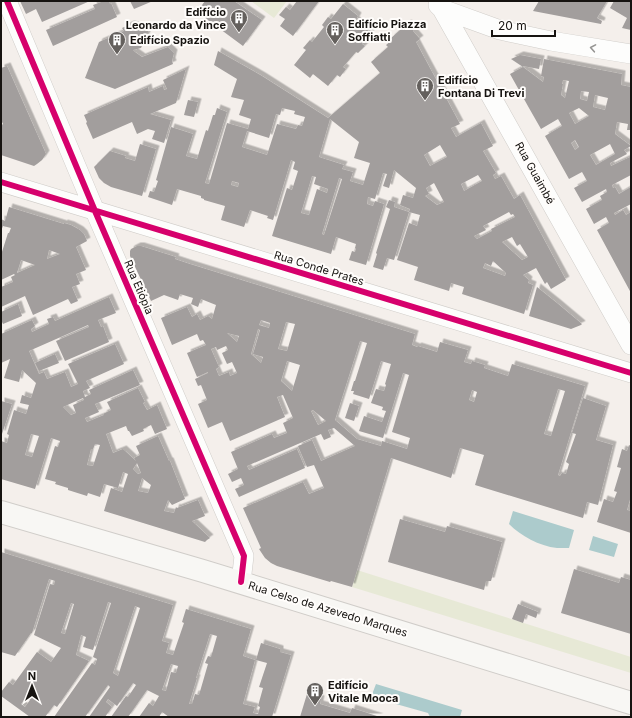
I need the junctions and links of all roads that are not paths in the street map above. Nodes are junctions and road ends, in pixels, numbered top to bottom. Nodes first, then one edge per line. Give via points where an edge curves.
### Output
1 (8, 1) edge
2 (438, 4) edge
3 (631, 54) edge
4 (1, 182) edge
5 (95, 211) junction
6 (631, 345) edge
7 (631, 373) edge
8 (1, 512) edge
9 (241, 582) junction
10 (631, 703) edge

1 - 5 street, Rua Etiópia
3 -> 2 street via 500,30
2 - 6 street, Rua Guaimbé
4 - 5 street, Rua Conde Prates
5 - 7 street, Rua Conde Prates
5 - 9 street, Rua Etiópia via 244,556
8 - 9 main road, Rua Celso de Azevedo Marques
9 - 10 main road, Rua Celso de Azevedo Marques

